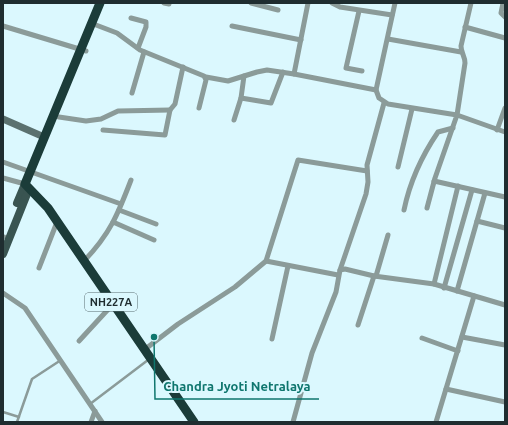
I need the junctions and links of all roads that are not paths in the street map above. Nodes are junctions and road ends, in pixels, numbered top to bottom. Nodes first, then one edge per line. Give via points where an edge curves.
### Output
1 (100, 3) edge
2 (105, 3) edge
3 (251, 3) edge
4 (308, 3) edge
5 (332, 3) edge
6 (395, 3) edge
7 (471, 3) edge
8 (503, 3) edge
9 (278, 10) dead end
10 (359, 11) junction
11 (392, 15) junction
12 (505, 17) edge
13 (132, 18) dead end
14 (96, 25) junction
15 (3, 26) edge
16 (232, 26) dead end
17 (465, 27) junction
18 (505, 38) edge
19 (388, 39) junction
20 (301, 40) junction
21 (138, 48) junction
22 (84, 50) junction
23 (144, 52) junction
24 (461, 52) junction
25 (183, 67) junction
26 (362, 71) dead end
27 (283, 72) junction
28 (294, 74) junction
29 (244, 76) junction
30 (206, 77) junction
31 (376, 90) junction
32 (132, 93) dead end
33 (241, 98) junction
34 (384, 103) junction
35 (199, 108) dead end
36 (505, 108) edge
37 (412, 109) junction
38 (170, 110) junction
39 (457, 115) junction
40 (59, 117) junction
41 (3, 119) edge
42 (234, 120) dead end
43 (453, 128) junction
44 (103, 130) dead end
45 (497, 130) junction
46 (505, 132) edge
47 (44, 138) junction
48 (3, 162) edge
49 (398, 167) dead end
50 (367, 171) junction
51 (33, 172) junction
52 (3, 178) edge
53 (131, 180) dead end
54 (434, 181) junction
55 (458, 186) junction
56 (27, 187) junction
57 (472, 190) junction
58 (484, 193) junction
59 (505, 197) edge
60 (122, 204) junction
61 (427, 208) dead end
62 (119, 210) junction
63 (404, 210) dead end
64 (476, 221) junction
65 (57, 222) junction
66 (113, 222) junction
67 (156, 224) dead end
68 (505, 228) edge
69 (388, 234) dead end
70 (3, 238) edge
71 (154, 240) dead end
72 (3, 254) edge
73 (84, 261) junction
74 (266, 261) junction
75 (288, 266) junction
76 (39, 268) dead end
77 (339, 273) junction
78 (375, 276) junction
79 (434, 284) junction
80 (444, 288) junction
81 (457, 291) junction
82 (3, 293) edge
83 (474, 296) junction
84 (113, 304) junction
85 (505, 304) edge
86 (358, 325) dead end
87 (462, 337) junction
88 (422, 338) dead end
89 (272, 339) dead end
90 (79, 341) dead end
91 (505, 345) edge
92 (144, 350) junction
93 (458, 351) junction
94 (150, 358) junction
95 (61, 360) junction
96 (446, 388) junction
97 (505, 402) edge
98 (90, 404) junction
99 (94, 411) junction
100 (3, 412) edge
101 (19, 417) junction
102 (17, 422) edge
103 (91, 422) edge
104 (102, 422) edge
105 (194, 422) edge
106 (293, 422) edge
107 (436, 422) edge

1 - 22 highway
2 - 14 highway
3 - 9 street
4 - 20 street
5 - 10 street
6 - 11 street
7 - 17 street
8 - 12 street via 501,13
10 - 11 street
10 - 26 street via 346,68
11 - 19 street
13 - 21 street via 146,22
14 - 21 street via 117,33
14 - 22 highway
15 - 22 street
16 - 20 street
17 - 18 street
17 - 24 street
19 - 24 street
19 - 31 street
20 - 28 street
21 - 23 street
22 - 40 highway
22 - 47 highway
23 - 25 street
23 - 32 street
24 - 39 street via 465,63
25 - 30 street
25 - 38 street via 175,104
27 - 28 street
27 - 29 street via 261,71
27 - 33 street via 271,103
28 - 31 street
29 - 30 street via 228,81
29 - 33 street
30 - 35 street
31 - 34 street
33 - 42 street
34 - 37 street
34 - 50 street
36 - 45 street
37 - 39 street
37 - 49 street
38 - 40 street via 118,111 100,119 86,121
38 - 44 street via 166,133 163,136
39 - 43 street
39 - 45 street
40 - 51 highway
41 - 47 main road
43 - 54 street
43 - 63 street via 438,132 426,150 407,194
45 - 46 street
47 - 51 highway
48 - 51 street
50 - 74 street via 298,160
50 - 77 street via 366,194
51 - 56 highway
51 - 60 street
52 - 56 street
53 - 60 street
54 - 55 street
54 - 61 street
55 - 57 street
55 - 79 street
56 - 65 highway, NH227A
56 - 70 main road
56 - 72 main road
57 - 58 street
57 - 80 street
58 - 59 street
58 - 64 street
60 - 62 street
62 - 66 street
62 - 67 street
64 - 68 street
64 - 81 street
65 - 73 highway, NH227A
65 - 76 street
66 - 71 street
66 - 73 street via 100,243
69 - 78 street
73 - 84 highway, NH227A
74 - 75 street
74 - 92 street via 235,287 178,324
75 - 77 street
75 - 89 street
77 - 78 street via 345,269
77 - 106 street via 336,292 312,353
78 - 79 street
78 - 86 street
79 - 80 street
80 - 81 street
81 - 83 street
82 - 95 street via 25,308
83 - 85 street
83 - 87 street
84 - 90 street
84 - 92 highway, NH227A
87 - 91 street
87 - 93 street
88 - 93 street
92 - 94 highway, NH227A
93 - 96 street
94 - 98 lane
94 - 105 highway, NH227A
95 - 98 street
95 - 101 lane via 32,379
96 - 97 street
96 - 107 street
98 - 99 street
99 - 103 street
99 - 104 street
100 - 101 lane
101 - 102 lane

